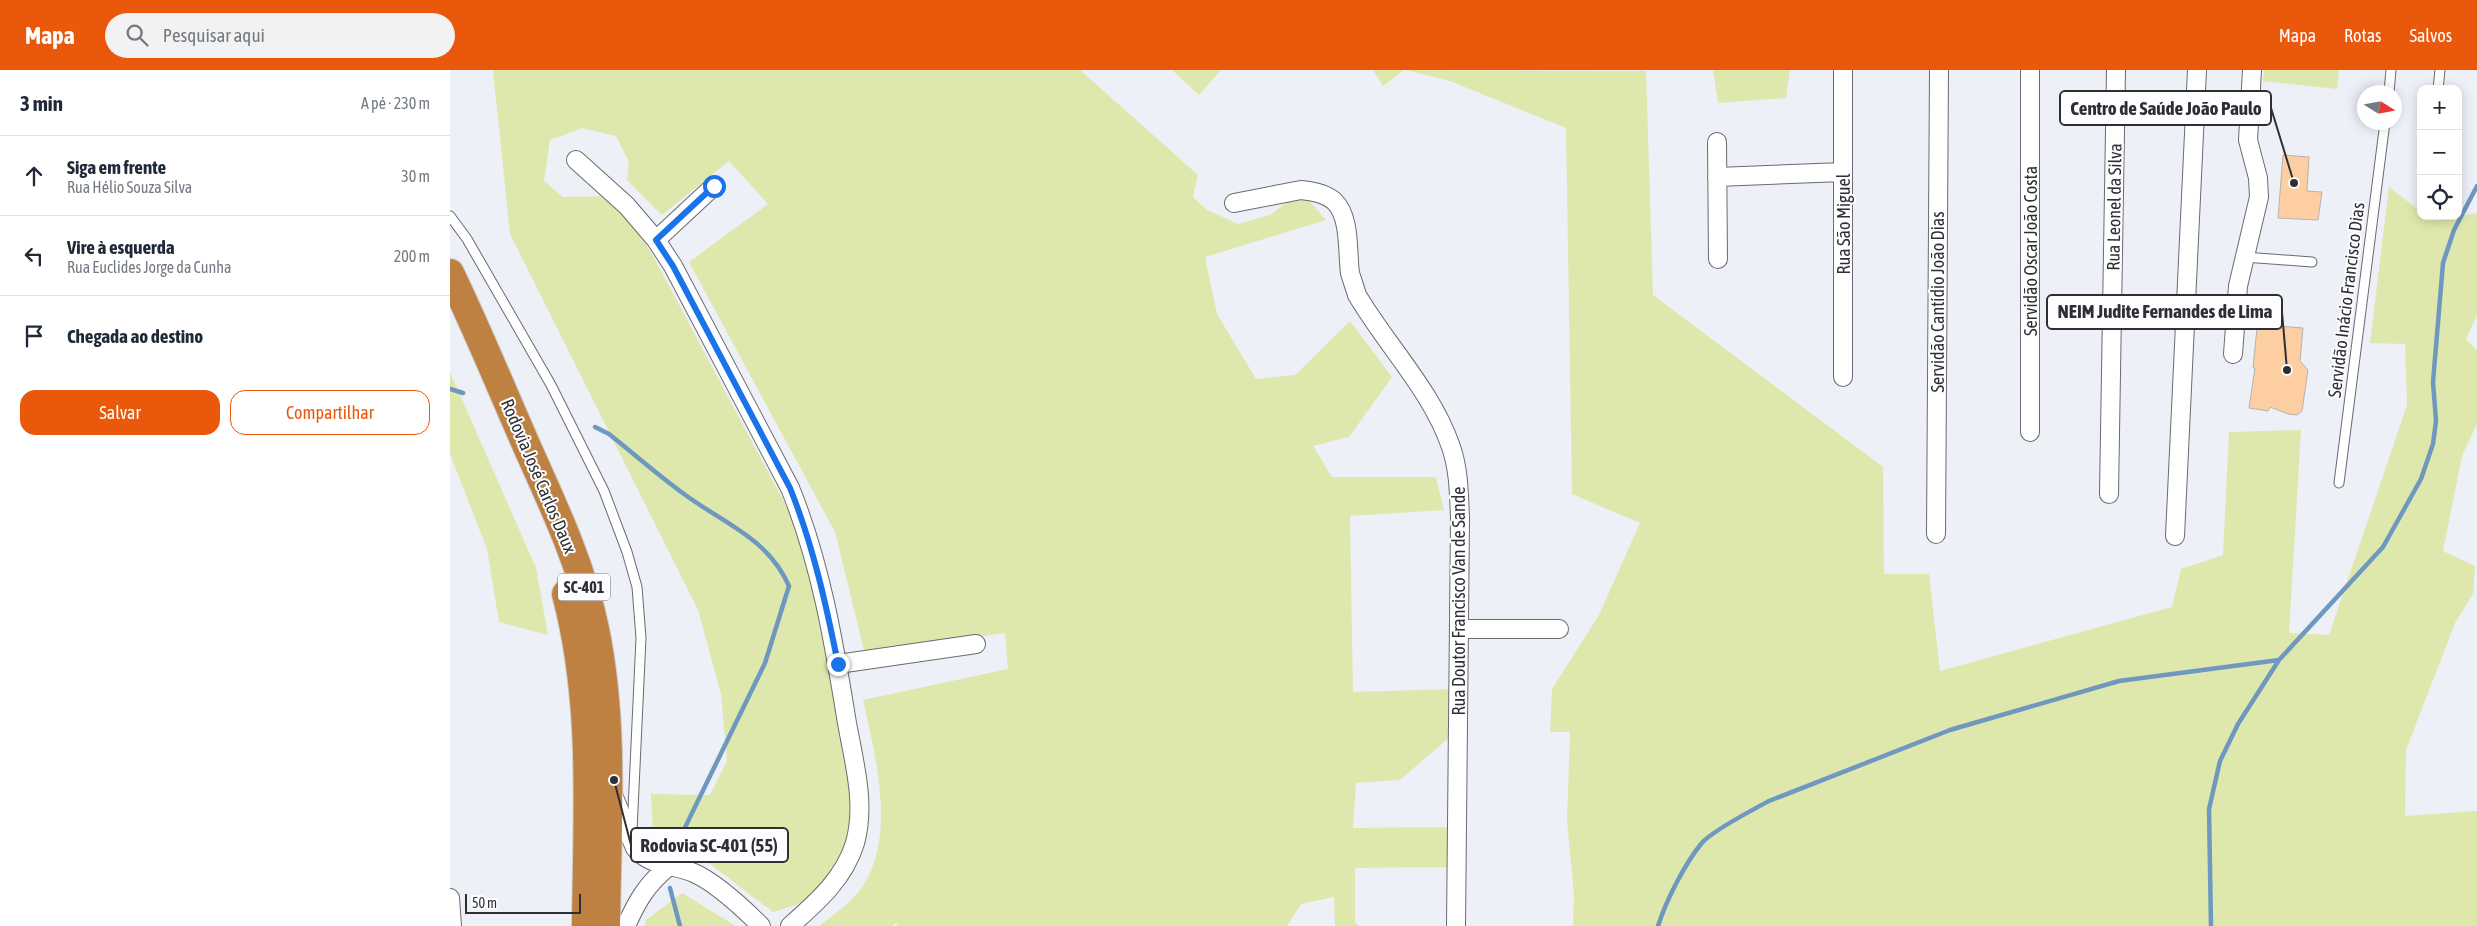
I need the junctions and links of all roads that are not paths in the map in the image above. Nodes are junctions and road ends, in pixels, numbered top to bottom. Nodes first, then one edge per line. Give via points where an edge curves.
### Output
1 (1843, 70) edge
2 (1939, 70) edge
3 (2030, 70) edge
4 (2116, 70) edge
5 (2197, 70) edge
6 (2252, 70) edge
7 (2392, 70) edge
8 (2440, 70) edge
9 (2390, 85) edge
10 (2438, 85) edge
11 (2384, 130) edge
12 (1717, 142) dead end
13 (576, 160) dead end
14 (1843, 172) junction
15 (1717, 177) junction
16 (714, 186) dead end
17 (1234, 203) dead end
18 (450, 216) edge
19 (656, 240) junction
20 (2244, 257) junction
21 (1718, 258) dead end
22 (2312, 262) dead end
23 (450, 263) edge
24 (450, 273) edge
25 (456, 307) edge
26 (2234, 354) dead end
27 (1843, 377) dead end
28 (2030, 432) dead end
29 (2339, 482) dead end
30 (2109, 494) dead end
31 (1936, 534) dead end
32 (2175, 536) dead end
33 (1459, 629) junction
34 (1559, 629) dead end
35 (976, 644) dead end
36 (838, 664) junction
37 (608, 783) junction
38 (632, 841) junction
39 (668, 867) junction
40 (450, 898) edge
41 (452, 926) edge
42 (586, 926) edge
43 (606, 926) edge
44 (626, 926) edge
45 (761, 926) edge
46 (790, 926) edge
47 (1456, 926) edge

1 - 14 street, Rua São Miguel
2 - 31 street, Servidão Cantídio João Dias
3 - 28 street, Servidão Oscar João Costa
4 - 30 street, Rua Leonel da Silva
5 - 32 street
6 - 20 street via 2248,140 2259,187
7 - 9 lane
8 - 10 lane
11 - 29 lane, Servidão Inácio Francisco Dias
12 - 15 street
13 - 19 street via 627,206
14 - 15 street
14 - 27 street, Rua São Miguel
15 - 21 street
16 - 19 street
17 - 33 street, Rua Doutor Francisco Van de Sande via 1301,190 1323,195 1340,211 1357,295 1434,409 1452,449 1459,494
18 - 38 lane via 555,392 604,491 628,552 637,587 641,638
19 - 36 street via 673,266 790,488 802,516 821,581
20 - 22 lane
20 - 26 street via 2238,286
23 - 25 street
24 - 25 highway, Rodovia José Carlos Daux / SC-401
25 - 37 highway, Rodovia José Carlos Daux / SC-401 via 566,536 582,581 602,670
25 - 42 highway, Rodovia José Carlos Daux / SC-401 via 551,547 575,628 587,714
33 - 34 street
33 - 47 street, Rua Doutor Francisco Van de Sande
35 - 36 street
36 - 46 street via 858,788 859,825 854,845 837,880
37 - 38 street
37 - 43 highway, Rodovia José Carlos Daux / SC-401
38 - 39 street via 647,860
39 - 44 street via 641,894
39 - 45 street via 694,873 707,880
40 - 41 street

